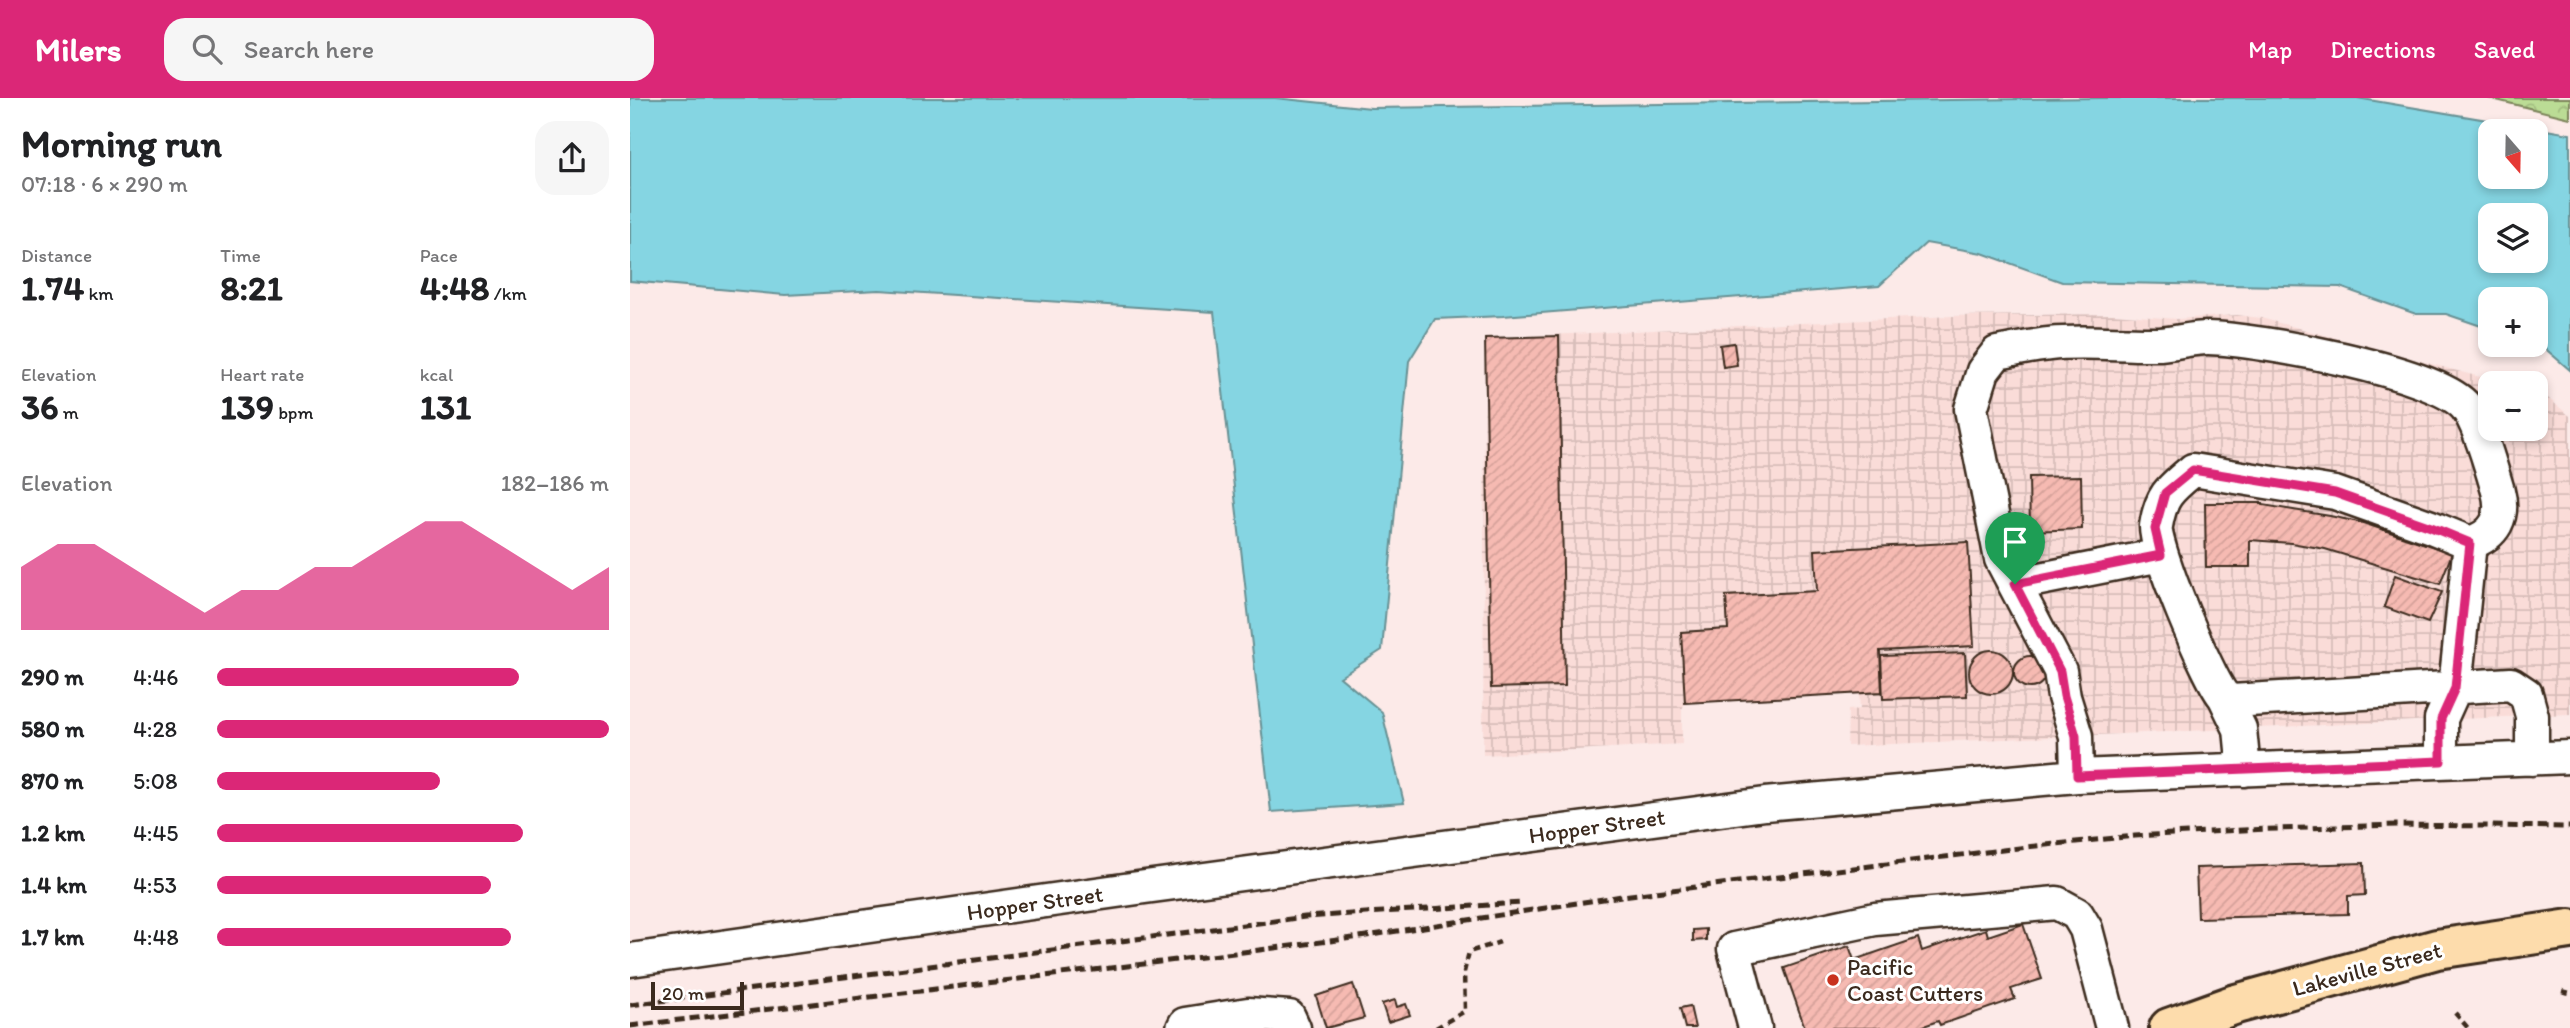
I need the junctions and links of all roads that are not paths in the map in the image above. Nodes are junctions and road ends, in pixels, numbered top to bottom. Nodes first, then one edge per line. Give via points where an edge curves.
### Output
1 (2470, 543) junction
2 (2161, 555) junction
3 (2015, 584) junction
4 (2455, 688) junction
5 (2224, 696) junction
6 (2570, 757) edge
7 (2532, 758) junction
8 (2441, 761) junction
9 (2244, 770) junction
10 (2077, 776) junction
11 (2570, 929) edge
12 (630, 960) edge
13 (1183, 1028) edge
14 (1294, 1028) edge
15 (1755, 1028) edge
16 (2112, 1028) edge
17 (2169, 1028) edge

1 - 2 street via 2335,493 2193,470 2165,493 2155,529
1 - 3 street via 2494,530 2500,517 2500,498 2466,407 2447,391 2388,370 2290,349 2208,338 2162,344 2050,344 1997,353 1983,371 1971,409 2001,559
1 - 4 street
2 - 3 street
2 - 5 street
3 - 10 street via 2060,671 2076,736
4 - 5 street via 2232,701
4 - 7 street via 2511,684 2526,694 2532,716
4 - 8 street via 2441,719
5 - 9 street via 2240,729
6 - 7 street, Hopper Street
7 - 8 street, Hopper Street
8 - 9 street, Hopper Street
9 - 10 street, Hopper Street
10 - 12 street, Hopper Street via 1765,804
11 - 17 main road, Lakeville Street via 2437,949 2236,1004
13 - 14 street via 1248,1014 1289,1017
15 - 16 street via 1734,949 1875,919 2057,903 2077,914 2085,929

